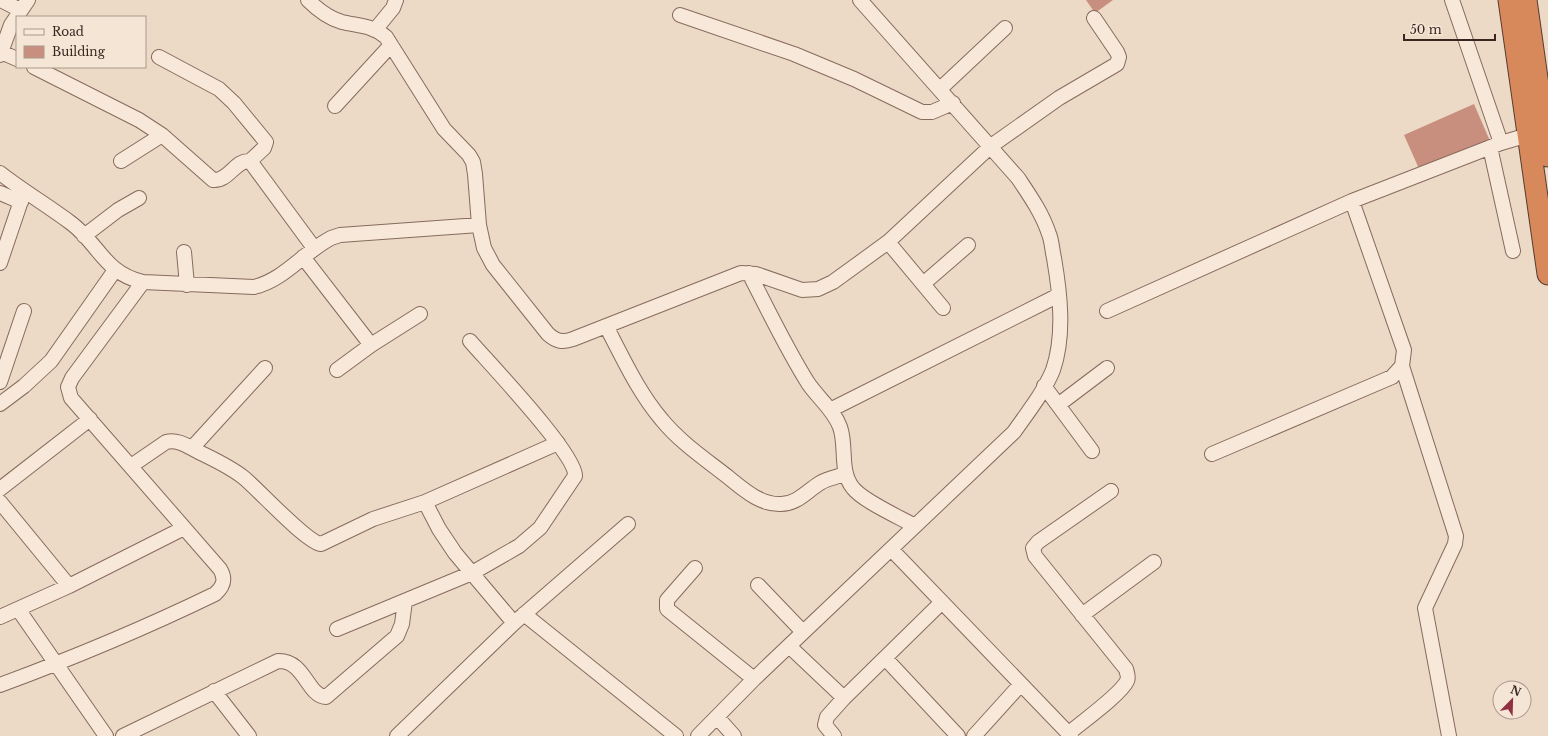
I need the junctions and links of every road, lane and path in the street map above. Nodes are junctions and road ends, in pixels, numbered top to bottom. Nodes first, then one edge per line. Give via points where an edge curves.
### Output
1 (1, 0) edge
2 (308, 0) edge
3 (396, 0) edge
4 (860, 0) edge
5 (1452, 0) edge
6 (1509, 0) edge
7 (1526, 0) edge
8 (24, 5) edge
9 (680, 15) dead end
10 (17, 16) edge
11 (16, 17) edge
12 (1094, 18) dead end
13 (1006, 28) dead end
14 (375, 30) junction
15 (391, 45) junction
16 (0, 53) edge
17 (159, 57) dead end
18 (16, 59) edge
19 (36, 68) edge
20 (940, 89) junction
21 (953, 103) junction
22 (335, 106) dead end
23 (1528, 135) junction
24 (162, 136) junction
25 (1495, 145) junction
26 (991, 146) junction
27 (1548, 156) edge
28 (121, 161) dead end
29 (250, 161) junction
30 (0, 173) edge
31 (0, 193) edge
32 (22, 197) junction
33 (139, 198) dead end
34 (1352, 201) junction
35 (479, 225) junction
36 (84, 236) junction
37 (4, 237) edge
38 (888, 242) junction
39 (968, 245) dead end
40 (314, 248) junction
41 (1513, 251) dead end
42 (184, 252) dead end
43 (303, 257) junction
44 (0, 263) edge
45 (115, 270) junction
46 (749, 273) junction
47 (1548, 274) edge
48 (143, 282) junction
49 (923, 284) junction
50 (187, 285) junction
51 (1059, 295) junction
52 (943, 308) dead end
53 (24, 311) dead end
54 (1107, 311) dead end
55 (420, 314) dead end
56 (606, 326) junction
57 (470, 341) dead end
58 (371, 345) junction
59 (1402, 366) junction
60 (265, 368) dead end
61 (1107, 368) dead end
62 (337, 370) dead end
63 (0, 382) edge
64 (1044, 386) junction
65 (0, 404) edge
66 (1058, 405) junction
67 (830, 410) junction
68 (90, 419) junction
69 (558, 443) junction
70 (192, 448) junction
71 (1092, 451) dead end
72 (1212, 454) dead end
73 (131, 466) junction
74 (845, 474) junction
75 (0, 489) edge
76 (1111, 491) dead end
77 (0, 502) edge
78 (425, 502) junction
79 (628, 524) dead end
80 (915, 526) junction
81 (184, 528) junction
82 (891, 549) junction
83 (1154, 562) dead end
84 (695, 568) dead end
85 (472, 573) junction
86 (758, 585) dead end
87 (69, 586) junction
88 (405, 601) junction
89 (942, 602) junction
90 (18, 609) junction
91 (1082, 615) junction
92 (0, 617) edge
93 (519, 618) junction
94 (337, 629) dead end
95 (803, 632) junction
96 (789, 646) junction
97 (885, 658) junction
98 (55, 665) junction
99 (754, 679) junction
100 (1021, 684) junction
101 (0, 685) edge
102 (214, 691) junction
103 (844, 698) junction
104 (716, 717) junction
105 (1070, 734) edge
106 (106, 736) edge
107 (123, 736) edge
108 (249, 736) edge
109 (397, 736) edge
110 (676, 736) edge
111 (698, 736) edge
112 (734, 736) edge
113 (834, 736) edge
114 (958, 736) edge
115 (974, 736) edge
116 (1449, 736) edge

1 - 8 street
2 - 14 street via 323,14 333,19
3 - 14 street via 393,8
4 - 20 street
5 - 25 street
6 - 23 highway
7 - 27 highway
8 - 10 street
9 - 21 street via 799,56 922,112 932,112
11 - 16 street
12 - 26 street via 1117,52 1117,64 1059,98
13 - 20 street
14 - 15 street via 386,37
15 - 22 street
15 - 35 street via 444,129 473,162
16 - 18 street
17 - 29 street via 206,81 234,103 266,142 264,148
19 - 24 street via 118,108
20 - 21 street
21 - 26 street
23 - 25 street
23 - 47 highway
24 - 28 street
24 - 29 street via 213,180 220,180 243,162
25 - 34 street
25 - 41 street
26 - 38 street
26 - 51 street via 1036,203 1050,235
29 - 40 street
30 - 32 street
31 - 32 street
32 - 36 street via 71,223
32 - 37 street
33 - 36 street via 118,210
34 - 54 street
34 - 59 street via 1404,350
35 - 40 street via 340,235
35 - 56 street via 484,248 493,265 553,339 566,341
36 - 45 street
37 - 44 street
38 - 46 street via 833,282 818,289 802,290
38 - 49 street
39 - 49 street
40 - 43 street
42 - 50 street
43 - 50 street via 276,278 254,287
43 - 58 street
45 - 48 street via 123,276
45 - 65 street via 51,361
46 - 56 street via 729,276
46 - 67 street via 798,366
48 - 50 street
48 - 68 street via 69,383 68,392 71,398
49 - 52 street
51 - 64 street via 1060,325 1057,353
51 - 67 street
53 - 63 street
55 - 58 street
56 - 74 street via 641,391 662,420 703,458 748,492 766,502 782,504 792,502 826,480
57 - 69 street
58 - 62 street
59 - 72 street via 1392,377
59 - 116 street via 1456,536 1455,544 1425,608
60 - 70 street
61 - 66 street
64 - 66 street
64 - 80 street via 1036,402 1014,432
66 - 71 street
67 - 74 street via 841,428
68 - 73 street
68 - 75 street
69 - 78 street
69 - 85 street via 575,472 573,480 534,534 519,546
70 - 73 street via 173,440 166,442
70 - 78 street via 241,476 309,539 317,543 326,542 373,519
73 - 81 street
74 - 80 street via 850,485 860,495
76 - 91 street via 1038,542 1034,548 1035,556
77 - 87 street
78 - 85 street via 447,541
79 - 93 street
80 - 82 street
81 - 87 street
81 - 98 street via 223,574 224,581 219,590 127,635
82 - 89 street
82 - 95 street
83 - 91 street
84 - 99 street via 667,600 666,608
85 - 88 street
85 - 93 street
86 - 95 street
87 - 90 street
88 - 94 street
88 - 102 street via 402,624 397,636 326,697 318,693 295,666 285,660 269,664
89 - 97 street
89 - 100 street
90 - 92 street
90 - 98 street
91 - 105 street via 1126,669 1128,679 1121,689
93 - 109 street
93 - 110 street
95 - 96 street
96 - 99 street
96 - 103 street
97 - 103 street
97 - 114 street
98 - 101 street
98 - 106 street
99 - 104 street
100 - 105 street
100 - 115 street
102 - 107 street
102 - 108 street
103 - 113 street via 825,721
104 - 111 street
104 - 112 street

